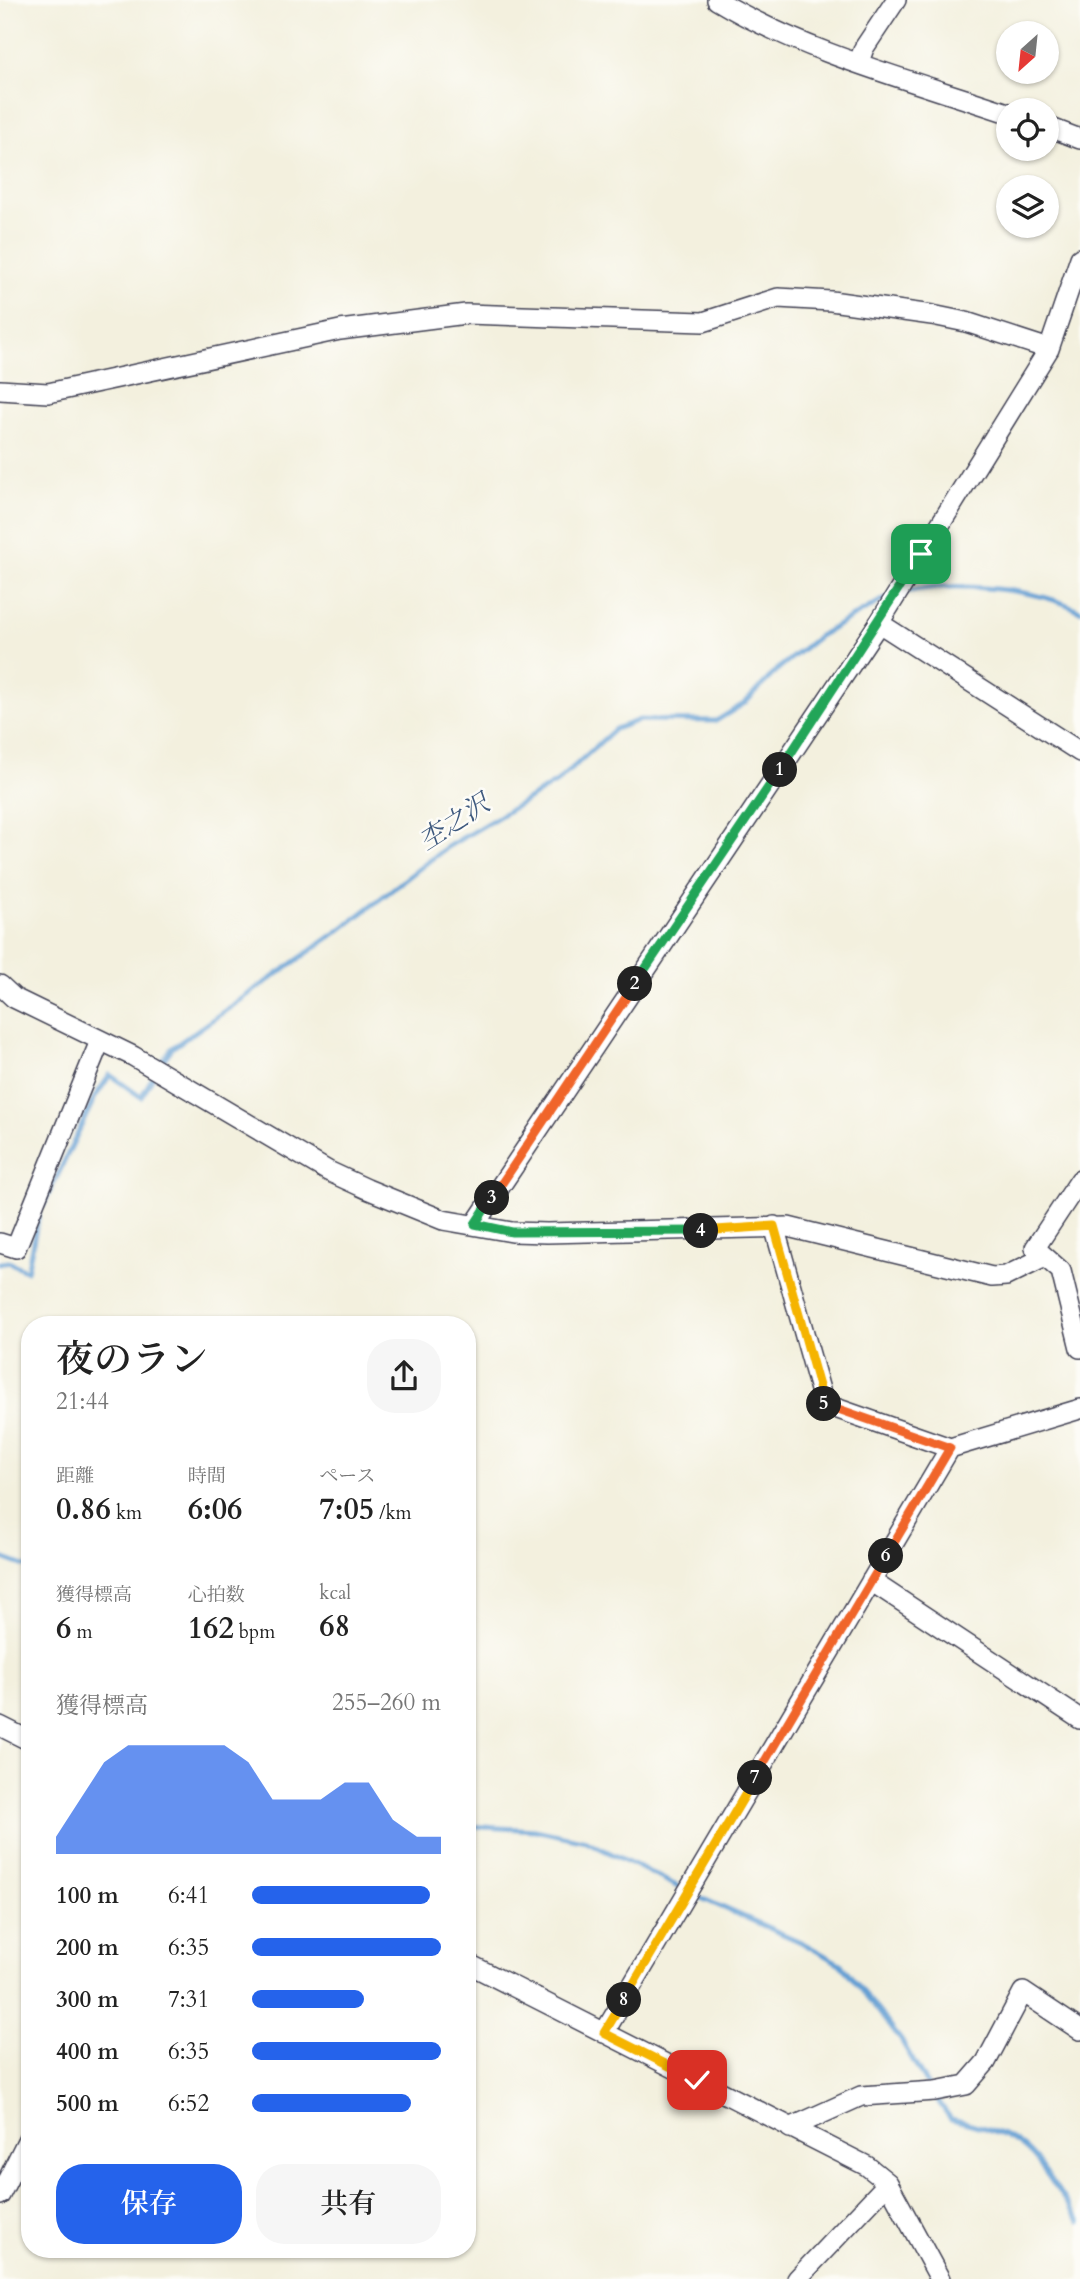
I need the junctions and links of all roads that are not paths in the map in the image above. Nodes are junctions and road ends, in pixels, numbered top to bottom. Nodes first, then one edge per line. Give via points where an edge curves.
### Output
1 (717, 0) edge
2 (896, 0) edge
3 (859, 62) junction
4 (996, 109) edge
5 (1059, 131) edge
6 (1080, 139) edge
7 (1080, 258) edge
8 (1049, 349) junction
9 (0, 390) edge
10 (879, 622) junction
11 (1080, 751) edge
12 (0, 985) edge
13 (100, 1041) junction
14 (1080, 1180) edge
15 (475, 1224) junction
16 (774, 1226) junction
17 (0, 1243) edge
18 (1045, 1257) junction
19 (1080, 1348) edge
20 (1080, 1409) edge
21 (950, 1448) junction
22 (871, 1581) junction
23 (1080, 1719) edge
24 (0, 1726) edge
25 (21, 1736) edge
26 (476, 1968) edge
27 (1080, 2030) edge
28 (604, 2033) junction
29 (790, 2128) junction
30 (21, 2153) edge
31 (888, 2183) junction
32 (0, 2195) edge
33 (797, 2279) edge
34 (940, 2279) edge

1 - 3 street via 806,44
2 - 3 street
3 - 4 street
5 - 6 street
7 - 8 street
8 - 9 street via 932,315 778,298 703,321 466,314 340,330 48,393
8 - 10 street
10 - 11 street
10 - 15 street
12 - 13 street via 14,998
13 - 15 street via 328,1171 443,1220
13 - 17 street via 16,1248
14 - 18 street via 1035,1248
15 - 16 street via 547,1233
16 - 18 street via 992,1276 1006,1276
16 - 21 street via 824,1404
18 - 19 street via 1061,1271
20 - 21 street
21 - 22 street
22 - 23 street
22 - 28 street
24 - 25 street
26 - 28 street
27 - 29 street via 1024,1992 986,2062 966,2085 861,2096
28 - 29 street
29 - 31 street via 840,2151
30 - 32 street
31 - 33 street
31 - 34 street

